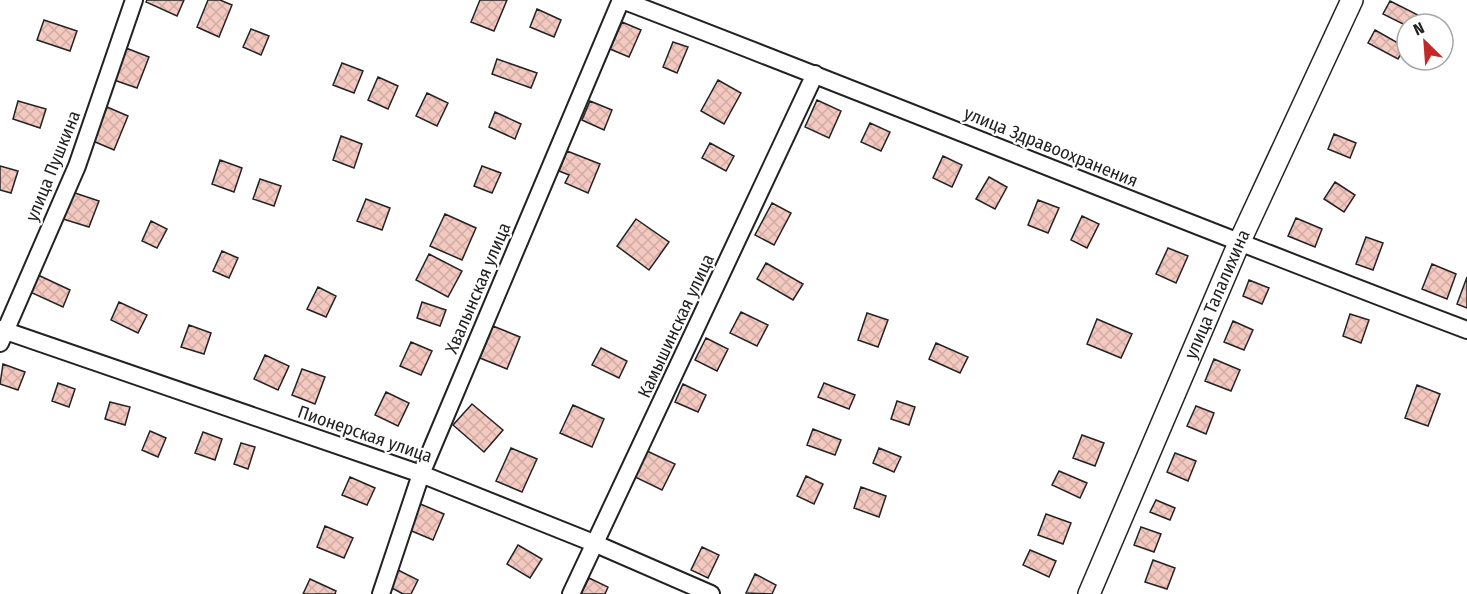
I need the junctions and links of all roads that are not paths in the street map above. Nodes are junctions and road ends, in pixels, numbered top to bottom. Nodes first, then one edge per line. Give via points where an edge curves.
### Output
1 (134, 0) edge
2 (621, 0) edge
3 (1352, 0) edge
4 (815, 74) junction
5 (1239, 243) junction
6 (1467, 330) edge
7 (1, 334) edge
8 (421, 474) junction
9 (596, 544) junction
10 (381, 594) edge
11 (571, 594) edge
12 (711, 594) edge
13 (1089, 594) edge

1 - 7 street, улица Пушкина via 77,166
2 - 4 street, улица Здравоохранения
2 - 8 street, Хвалынская улица
3 - 5 street, улица Талалихина
4 - 5 street, улица Здравоохранения
4 - 9 street, Камышинская улица
5 - 6 street, улица Здравоохранения
5 - 13 street, улица Талалихина
7 - 8 street, Пионерская улица
8 - 9 street, Пионерская улица
8 - 10 street, Хвалынская улица
9 - 11 street, Камышинская улица
9 - 12 street, Пионерская улица

